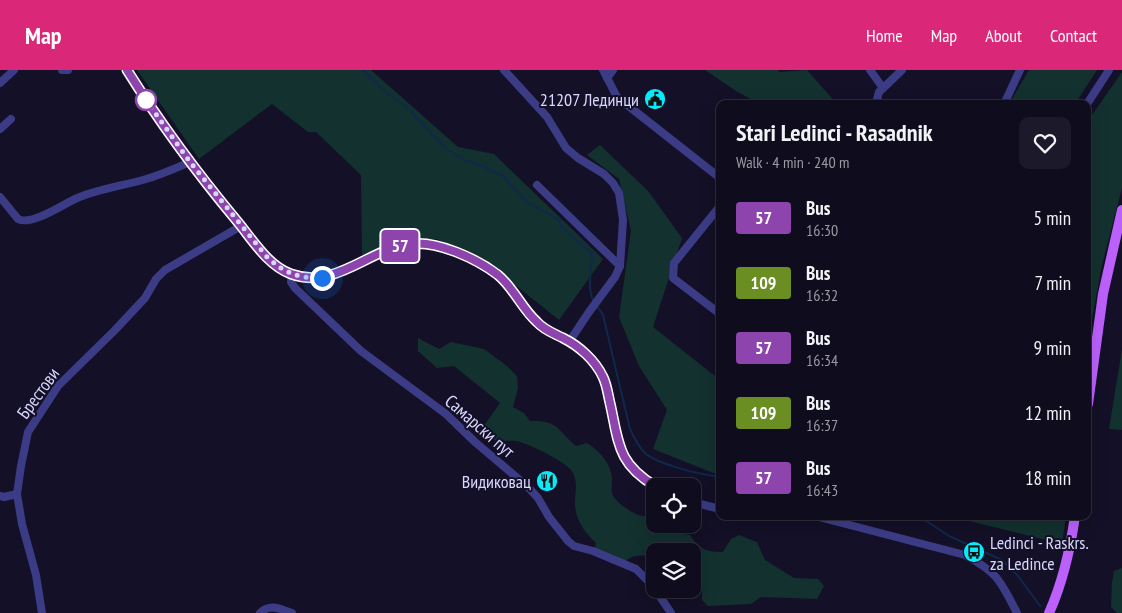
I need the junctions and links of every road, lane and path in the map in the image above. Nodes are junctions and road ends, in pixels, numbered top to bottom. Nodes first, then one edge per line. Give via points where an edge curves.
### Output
1 (14, 70) edge
2 (62, 70) edge
3 (68, 70) edge
4 (127, 70) edge
5 (504, 70) edge
6 (603, 70) edge
7 (613, 70) edge
8 (870, 70) edge
9 (902, 70) edge
10 (1020, 70) edge
11 (1109, 70) edge
12 (607, 78) junction
13 (0, 83) edge
14 (883, 88) junction
15 (878, 100) edge
16 (1006, 100) edge
17 (1089, 100) edge
18 (11, 119) dead end
19 (0, 128) edge
20 (190, 162) junction
21 (716, 175) edge
22 (537, 185) dead end
23 (0, 197) edge
24 (1122, 210) edge
25 (716, 211) edge
26 (241, 226) junction
27 (620, 266) junction
28 (292, 274) junction
29 (716, 311) edge
30 (569, 342) junction
31 (1091, 382) edge
32 (646, 480) edge
33 (17, 494) junction
34 (0, 496) edge
35 (701, 504) edge
36 (716, 508) edge
37 (830, 520) edge
38 (1074, 520) edge
39 (42, 613) edge
40 (260, 613) edge
41 (292, 613) edge
42 (671, 613) edge
43 (1017, 613) edge
44 (1049, 613) edge

1 - 13 street
2 - 3 street
4 - 20 street
5 - 27 street via 547,117 566,148 613,182 619,193 622,212
6 - 12 street
7 - 12 street
8 - 14 street
9 - 14 street
10 - 16 street
11 - 17 street
12 - 21 street via 617,97
14 - 15 street
18 - 19 street
20 - 23 street via 148,179 77,198 39,217 20,221
20 - 26 street
22 - 27 street
24 - 31 main road via 1103,294
25 - 29 street via 674,263 673,278
26 - 28 street via 267,257
26 - 33 street, Брестови via 165,270 115,330 58,386 28,432
27 - 30 street
28 - 30 street via 312,278 332,276 384,251 411,243 443,248 500,276 534,321
28 - 42 street, Самарски пут via 291,282 295,288 361,351 446,414 528,487 568,541 636,569 653,586
30 - 32 street via 586,354 603,377 621,451 626,462
33 - 34 street
33 - 39 street, Брестови
35 - 36 street
37 - 43 street via 965,555 994,573
38 - 44 main road via 1064,576
40 - 41 street via 271,607

